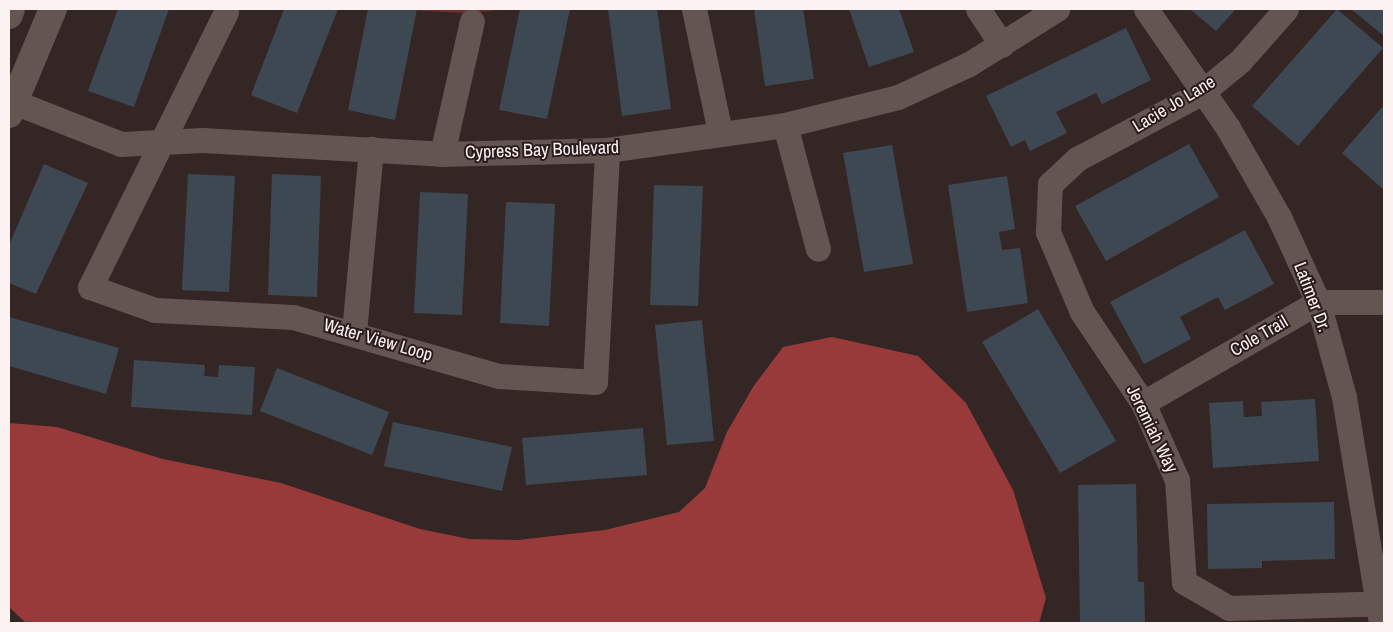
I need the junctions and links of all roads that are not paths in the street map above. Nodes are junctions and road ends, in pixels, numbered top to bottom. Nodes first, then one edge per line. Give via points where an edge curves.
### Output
1 (12, 9) edge
2 (53, 9) edge
3 (694, 9) edge
4 (978, 9) edge
5 (1057, 9) edge
6 (1146, 9) edge
7 (1286, 9) edge
8 (226, 12) dead end
9 (9, 15) edge
10 (472, 21) dead end
11 (1002, 45) junction
12 (1201, 93) junction
13 (11, 106) edge
14 (785, 124) junction
15 (720, 132) junction
16 (162, 144) junction
17 (371, 150) junction
18 (607, 150) junction
19 (442, 154) junction
20 (1050, 184) joint
21 (818, 249) dead end
22 (1318, 302) junction
23 (1384, 302) edge
24 (354, 332) junction
25 (1143, 403) junction
26 (1382, 610) edge

1 - 9 street
2 - 13 street
3 - 15 street
4 - 11 street
5 - 11 street, Cypress Bay Boulevard
6 - 12 street, Latimer Dr.
7 - 12 street, Lacie Jo Lane via 1240,61
8 - 16 street
10 - 19 street
11 - 14 street, Cypress Bay Boulevard via 898,97
12 - 20 street, Lacie Jo Lane via 1077,159
12 - 22 street, Latimer Dr. via 1228,128 1279,217
13 - 16 street, Cypress Bay Boulevard via 121,144
14 - 15 street, Cypress Bay Boulevard
14 - 21 street
15 - 18 street, Cypress Bay Boulevard
16 - 17 street, Cypress Bay Boulevard via 202,140
16 - 24 street, Water View Loop via 90,287 155,310 293,317
17 - 19 street, Cypress Bay Boulevard
17 - 24 street
18 - 19 street, Cypress Bay Boulevard
18 - 24 street, Water View Loop via 595,382 499,376
20 - 25 street, Jeremiah Way via 1048,232 1082,312
22 - 23 street, Cole Trail
22 - 25 street, Cole Trail
22 - 26 street, Latimer Dr. via 1344,397
25 - 26 street, Jeremiah Way via 1177,480 1184,582 1229,608

